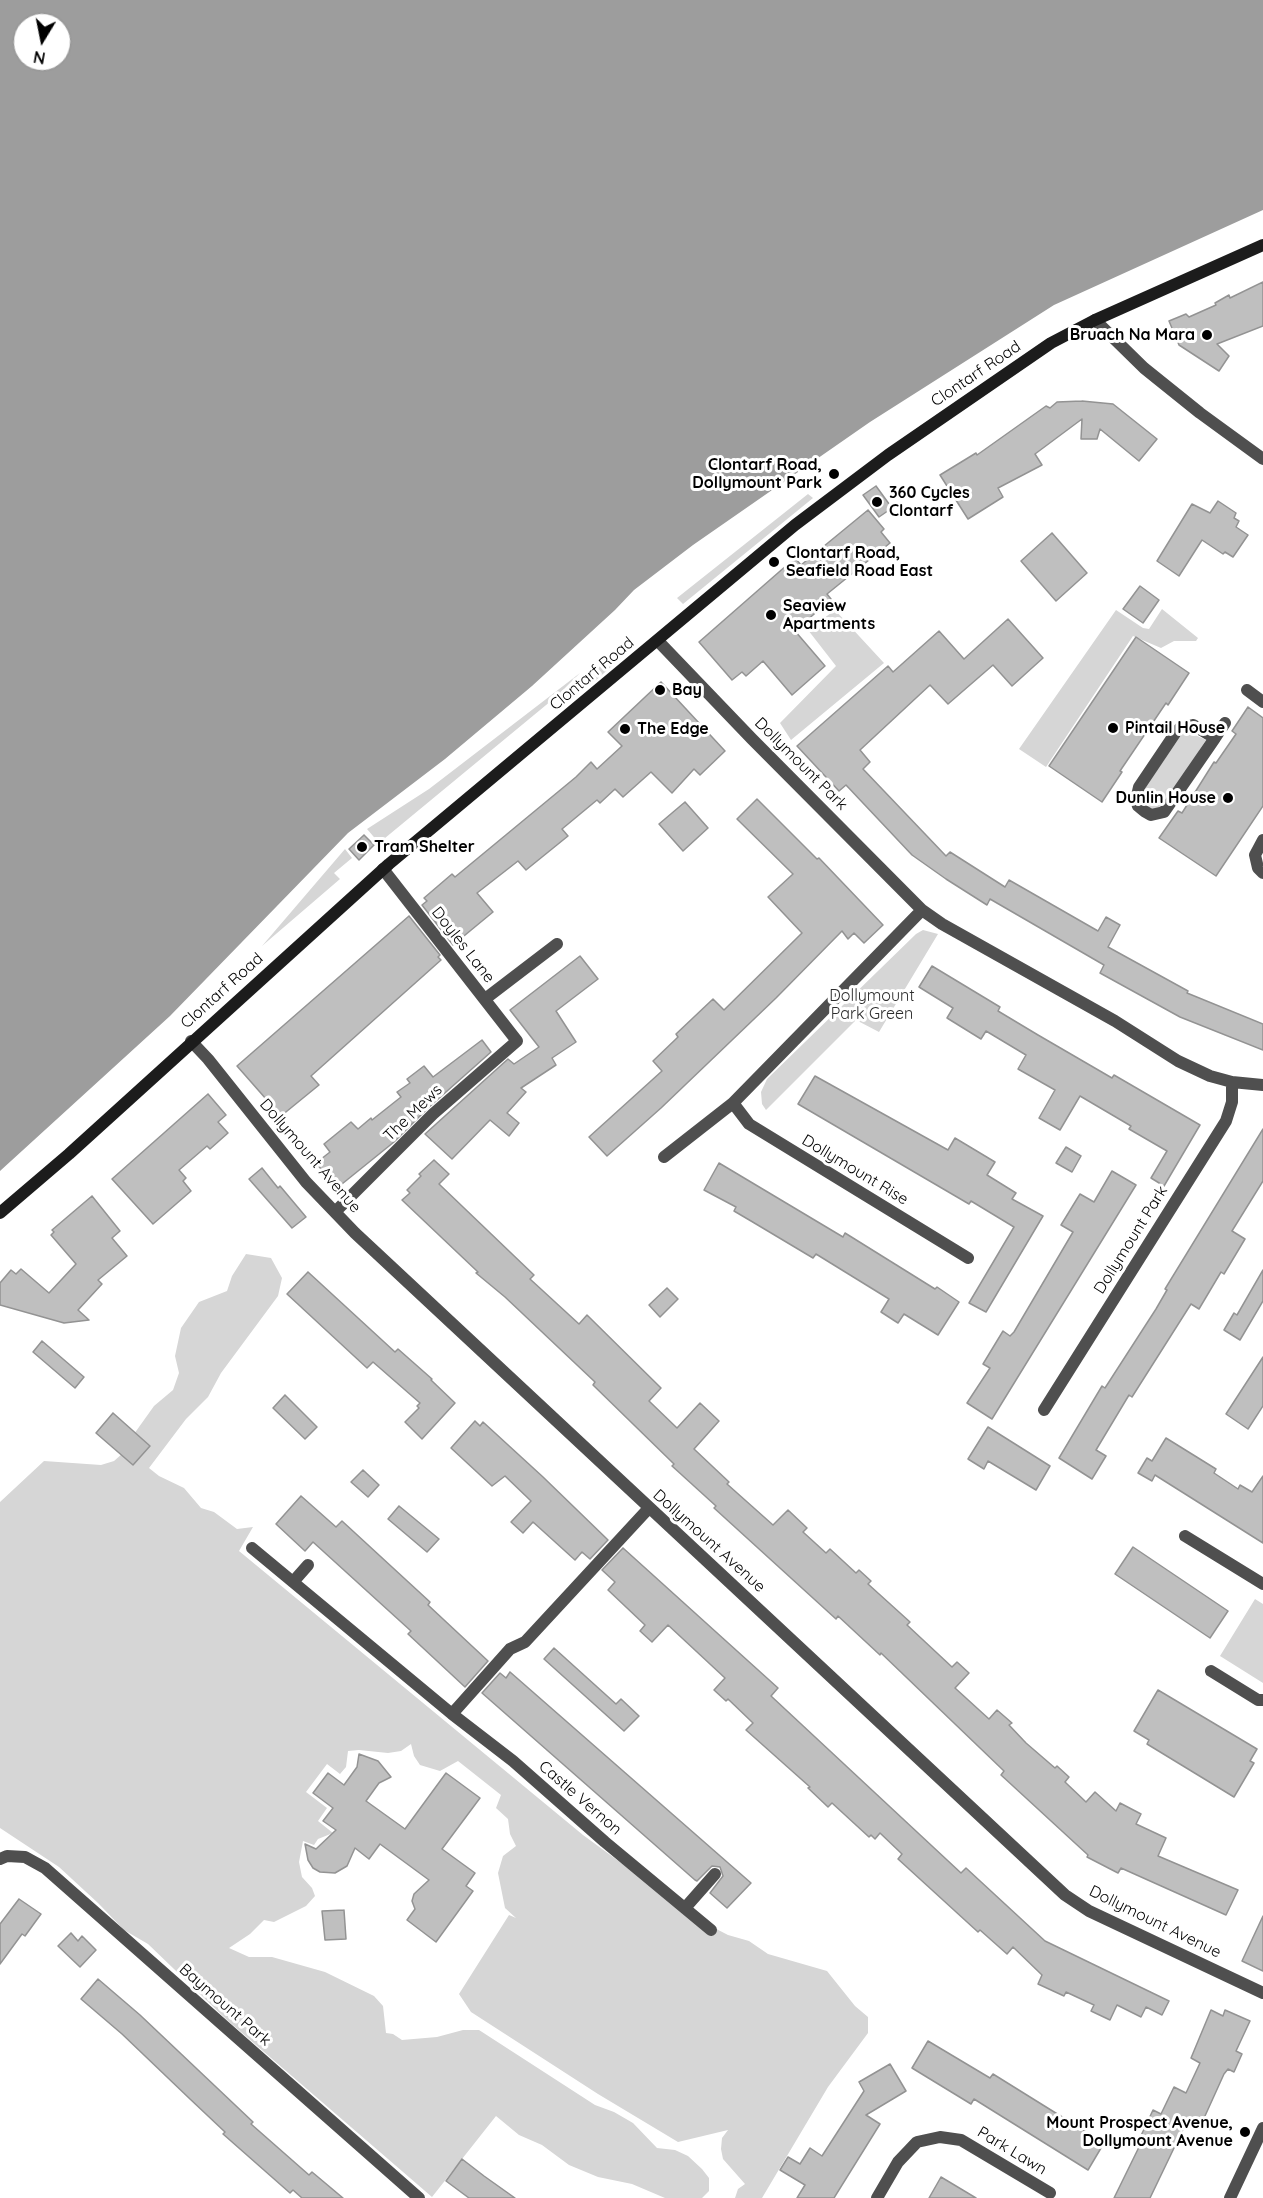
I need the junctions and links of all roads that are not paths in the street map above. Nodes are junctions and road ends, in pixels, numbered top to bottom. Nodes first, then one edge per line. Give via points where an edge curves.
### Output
1 (1263, 245) edge
2 (1095, 320) junction
3 (1263, 459) edge
4 (658, 640) junction
5 (1247, 690) dead end
6 (1263, 702) edge
7 (1225, 723) dead end
8 (1215, 738) junction
9 (1263, 840) edge
10 (383, 869) junction
11 (1263, 873) edge
12 (922, 910) junction
13 (557, 944) dead end
14 (485, 999) junction
15 (191, 1041) junction
16 (518, 1041) joint
17 (1232, 1082) junction
18 (1263, 1085) edge
19 (733, 1102) junction
20 (664, 1157) dead end
21 (335, 1212) junction
22 (0, 1213) edge
23 (968, 1258) dead end
24 (1044, 1410) dead end
25 (648, 1508) junction
26 (1185, 1536) dead end
27 (252, 1548) dead end
28 (308, 1564) dead end
29 (293, 1582) junction
30 (1263, 1584) edge
31 (1211, 1671) dead end
32 (1263, 1700) edge
33 (452, 1714) junction
34 (0, 1859) edge
35 (715, 1874) dead end
36 (685, 1908) junction
37 (711, 1930) dead end
38 (1263, 1993) edge
39 (1263, 2128) edge
40 (1050, 2193) dead end
41 (419, 2198) edge
42 (878, 2198) edge
43 (1230, 2198) edge

1 - 2 main road, Clontarf Road
2 - 3 street via 1144,368
2 - 4 main road, Clontarf Road via 1051,343 888,454 787,531
4 - 10 main road, Clontarf Road
4 - 12 street, Dollymount Park
5 - 6 street
7 - 8 street
8 - 8 street via 1193,725 1180,728 1139,787 1138,806 1151,814 1164,812
9 - 11 street via 1255,855
10 - 14 street, Doyles Lane
10 - 15 main road, Clontarf Road
12 - 17 street, Dollymount Park via 1178,1061
12 - 19 street
13 - 14 street
14 - 16 street, Doyles Lane
15 - 21 street, Dollymount Avenue
15 - 22 main road, Clontarf Road
16 - 21 street, The Mews via 433,1114
17 - 18 street, Dollymount Park
17 - 24 street, Dollymount Park via 1232,1102 1226,1121
19 - 20 street
19 - 23 street, Dollymount Rise via 749,1124
21 - 25 street, Dollymount Avenue
25 - 33 street via 525,1642 510,1649
25 - 38 street, Dollymount Avenue via 1065,1894 1089,1911
26 - 30 street
27 - 29 street, Castle Vernon
28 - 29 street
29 - 33 street, Castle Vernon
31 - 32 street
33 - 36 street, Castle Vernon
34 - 41 street, Baymount Park via 25,1857 45,1868
35 - 36 street
36 - 37 street, Castle Vernon
39 - 43 street
40 - 42 street, Park Lawn via 961,2140 940,2137 917,2142 898,2162

